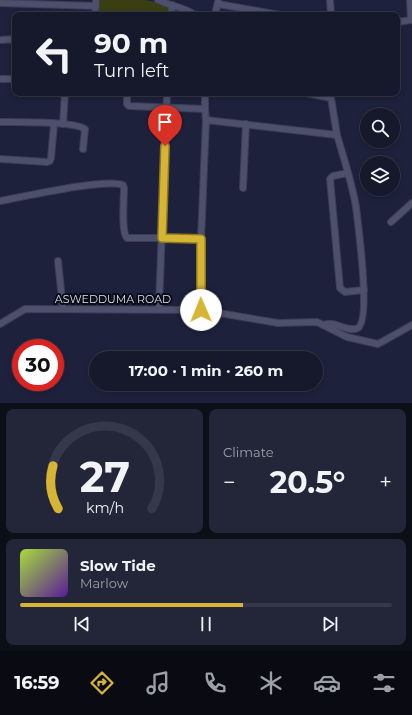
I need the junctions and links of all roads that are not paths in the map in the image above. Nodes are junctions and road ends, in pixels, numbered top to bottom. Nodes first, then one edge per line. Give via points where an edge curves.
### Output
1 (158, 0) edge
2 (330, 0) edge
3 (410, 0) edge
4 (218, 2) edge
5 (0, 3) edge
6 (96, 3) edge
7 (172, 5) junction
8 (411, 10) edge
9 (171, 12) edge
10 (188, 12) edge
11 (216, 12) edge
12 (266, 12) edge
13 (331, 12) edge
14 (400, 22) edge
15 (12, 39) edge
16 (0, 40) edge
17 (0, 78) edge
18 (12, 79) edge
19 (65, 96) edge
20 (127, 96) edge
21 (167, 96) edge
22 (205, 96) edge
23 (331, 96) edge
24 (167, 107) junction
25 (205, 109) junction
26 (206, 120) junction
27 (0, 122) edge
28 (54, 124) junction
29 (63, 124) junction
30 (246, 124) junction
31 (338, 135) junction
32 (83, 149) dead end
33 (0, 159) edge
34 (348, 173) junction
35 (243, 188) dead end
36 (0, 201) edge
37 (412, 202) edge
38 (391, 222) dead end
39 (162, 238) junction
40 (201, 239) junction
41 (58, 261) dead end
42 (364, 290) junction
43 (159, 307) dead end
44 (63, 309) junction
45 (201, 310) junction
46 (0, 324) edge
47 (323, 325) junction
48 (412, 325) edge

1 - 7 street
2 - 13 street
3 - 8 street
4 - 11 street
4 - 12 street
5 - 6 street
7 - 9 street
7 - 10 street
8 - 14 street via 411,20
15 - 16 street
17 - 18 street
19 - 29 street
20 - 24 street via 129,106
21 - 24 street
22 - 25 street
23 - 31 street
24 - 25 street
24 - 39 street
25 - 26 street
26 - 30 street
26 - 40 street
27 - 28 street
28 - 29 street
28 - 33 street via 50,161
29 - 32 street via 85,129
30 - 31 street
30 - 35 street
31 - 34 street
34 - 42 street via 356,207
34 - 42 street via 330,179 340,288 345,292
36 - 39 street via 51,191 119,184 124,188 124,235 127,238
37 - 38 street
39 - 40 street
39 - 43 street
40 - 45 street
41 - 44 street
42 - 47 street via 364,318 360,326 352,329 330,323
44 - 45 street, ASWEDDUMA ROAD
44 - 46 street, ASWEDDUMA ROAD via 25,309
45 - 47 street, ASWEDDUMA ROAD via 278,323 317,322
47 - 48 street, ASWEDDUMA ROAD via 347,337 378,344

